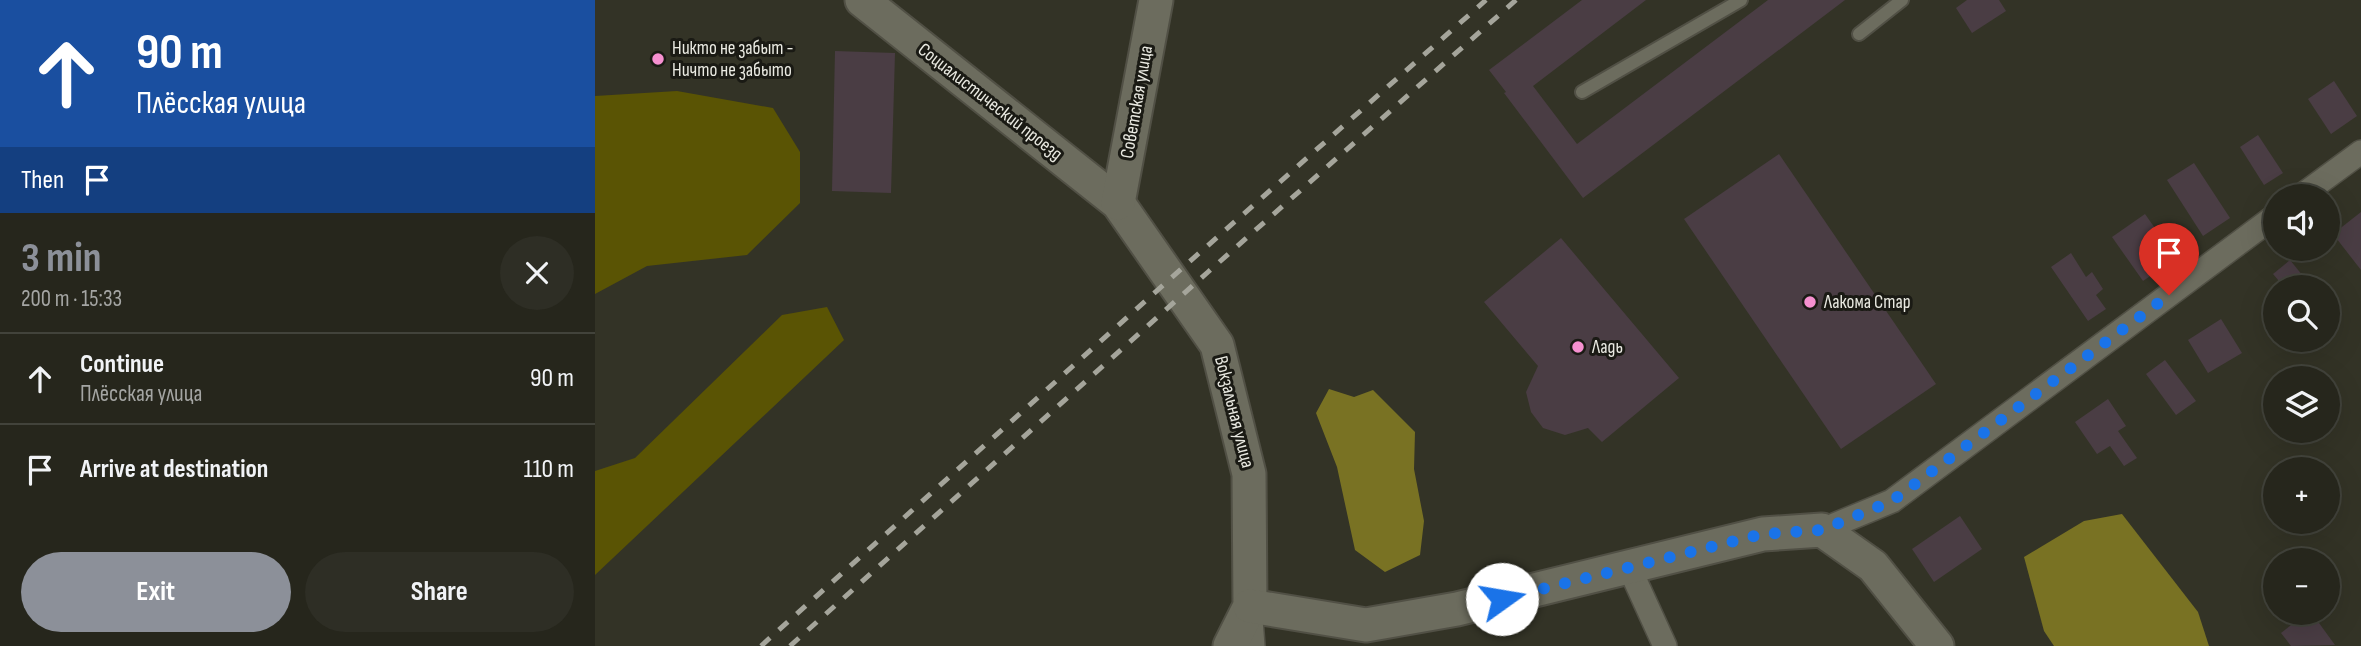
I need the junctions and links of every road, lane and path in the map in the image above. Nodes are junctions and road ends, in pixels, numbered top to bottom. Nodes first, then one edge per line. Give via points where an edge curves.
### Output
1 (862, 0) edge
2 (1156, 0) edge
3 (1741, 0) edge
4 (1902, 0) edge
5 (1859, 34) dead end
6 (1582, 92) dead end
7 (2361, 152) edge
8 (2317, 184) edge
9 (1118, 203) junction
10 (2263, 225) edge
11 (1822, 530) junction
12 (1629, 567) junction
13 (1250, 606) junction
14 (1230, 646) edge
15 (1253, 646) edge
16 (1665, 646) edge
17 (1937, 646) edge

1 - 9 main road, Социалистический проезд
2 - 9 main road, Советская улица
3 - 6 lane
4 - 5 lane
7 - 8 street
9 - 13 main road, Вокзальная улица via 1217,345 1249,474
10 - 11 street via 1892,501
11 - 12 main road via 1763,534
11 - 17 main road via 1873,566
12 - 13 main road via 1457,609 1366,625
12 - 16 street
13 - 14 main road, Вокзальная улица
13 - 15 street

